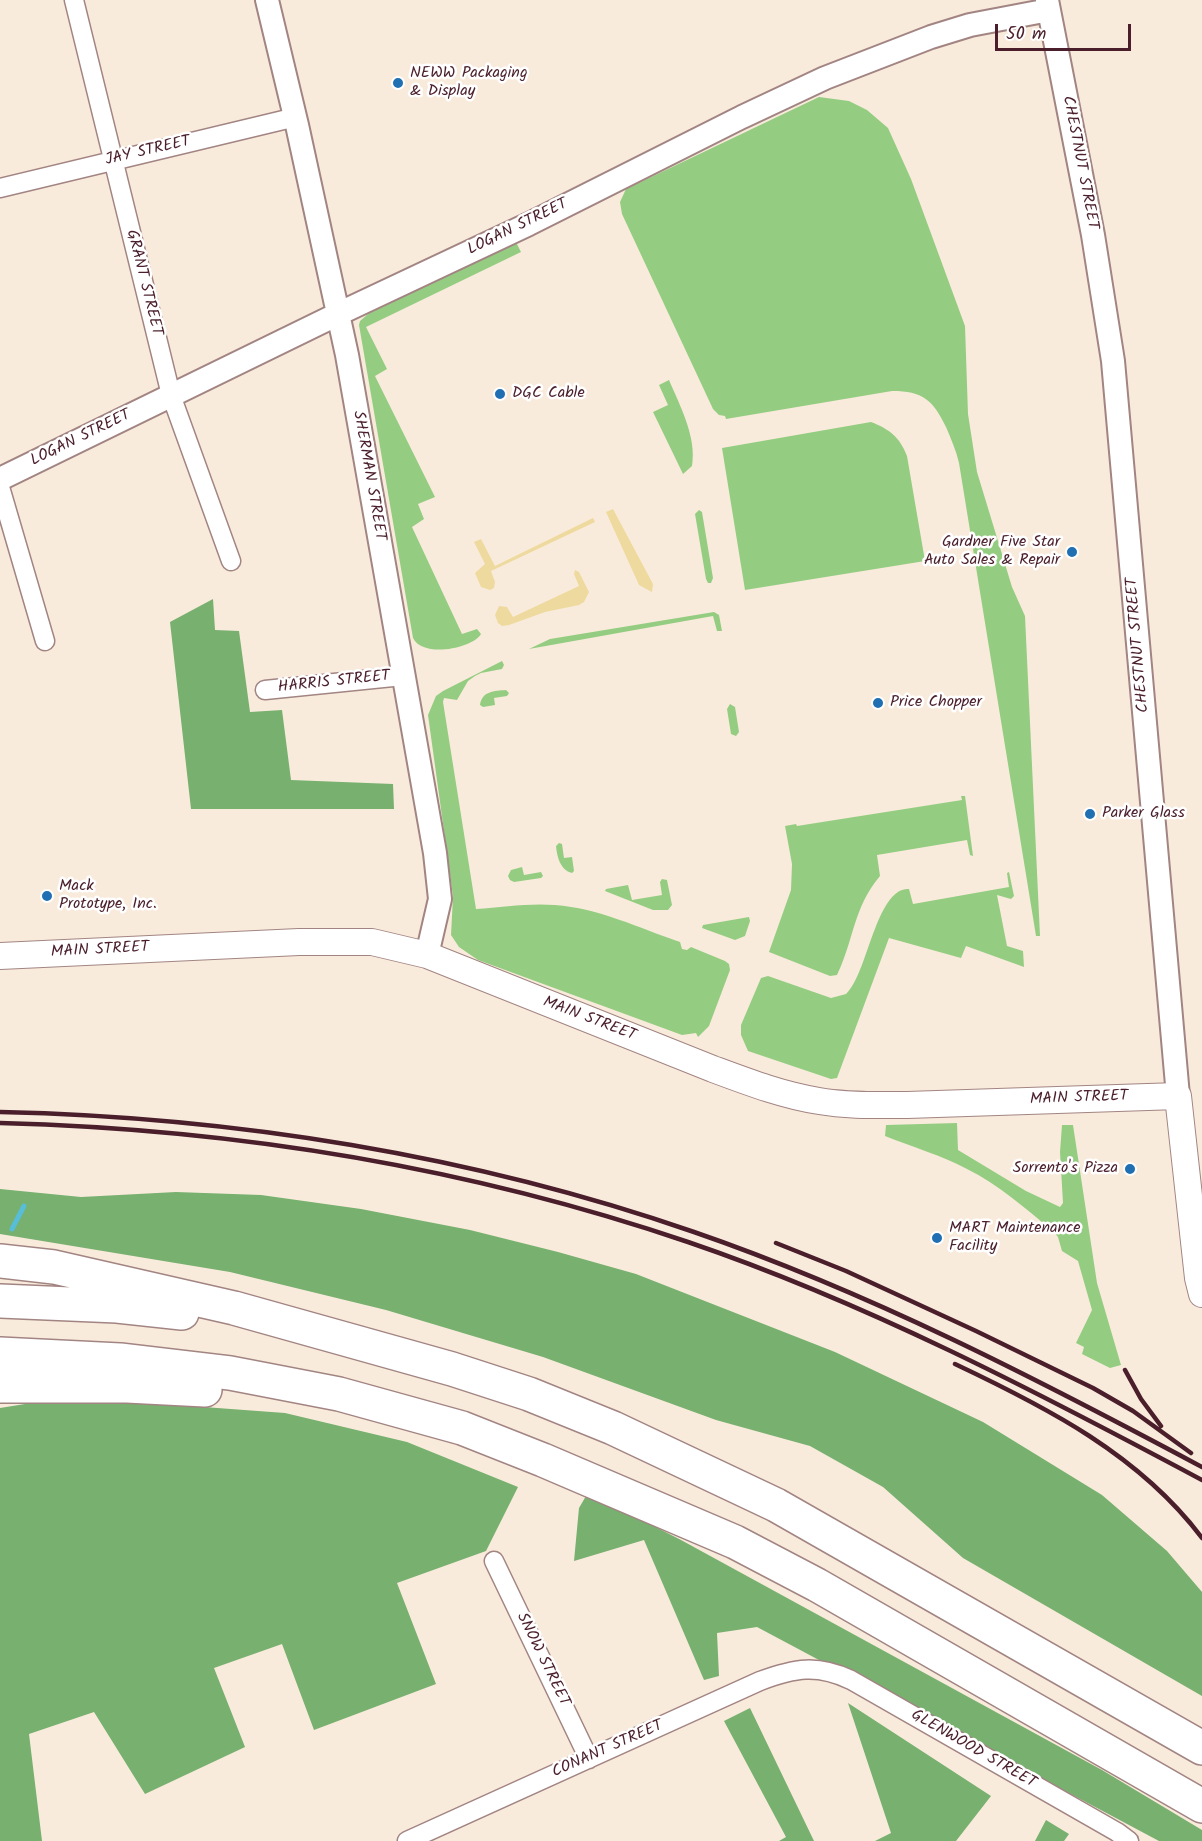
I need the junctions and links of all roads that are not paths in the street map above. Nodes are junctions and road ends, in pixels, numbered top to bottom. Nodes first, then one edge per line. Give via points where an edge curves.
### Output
1 (74, 0) edge
2 (267, 0) edge
3 (1048, 5) edge
4 (296, 117) junction
5 (113, 160) junction
6 (0, 188) edge
7 (338, 314) junction
8 (171, 395) junction
9 (0, 479) edge
10 (0, 487) edge
11 (231, 561) dead end
12 (45, 641) dead end
13 (403, 676) junction
14 (265, 690) dead end
15 (427, 955) junction
16 (0, 956) edge
17 (1178, 1096) junction
18 (0, 1261) edge
19 (1202, 1294) edge
20 (0, 1302) edge
21 (352, 1342) junction
22 (0, 1354) edge
23 (0, 1386) edge
24 (446, 1424) junction
25 (494, 1561) dead end
26 (813, 1668) joint
27 (1202, 1748) edge
28 (589, 1759) junction
29 (1202, 1806) edge
30 (407, 1841) edge
31 (1129, 1841) edge

1 - 5 street, GRANT STREET
2 - 4 street, SHERMAN STREET
3 - 7 street, LOGAN STREET via 970,25 851,67
3 - 17 street, CHESTNUT STREET via 1113,361
4 - 5 street, JAY STREET
4 - 7 street, SHERMAN STREET
5 - 6 street, JAY STREET
5 - 8 street, GRANT STREET
7 - 8 street, LOGAN STREET
7 - 13 street, SHERMAN STREET
8 - 9 street, LOGAN STREET
8 - 11 street, GRANT STREET
10 - 12 street
13 - 14 street, HARRIS STREET
13 - 15 street, SHERMAN STREET via 439,885 440,899
15 - 16 main road, MAIN STREET via 352,940
15 - 17 main road, MAIN STREET via 713,1069 821,1102 907,1105
17 - 19 main road, CHESTNUT STREET
18 - 21 highway via 54,1267 149,1287
20 - 21 highway via 176,1312
21 - 27 highway via 529,1394 613,1428 776,1505
22 - 24 highway via 120,1360 230,1373 339,1394
23 - 24 highway via 195,1389
24 - 29 highway via 543,1460 735,1542
25 - 28 street, SNOW STREET
26 - 28 street, CONANT STREET via 760,1681
26 - 31 street, GLENWOOD STREET via 851,1680
28 - 30 street, CONANT STREET

